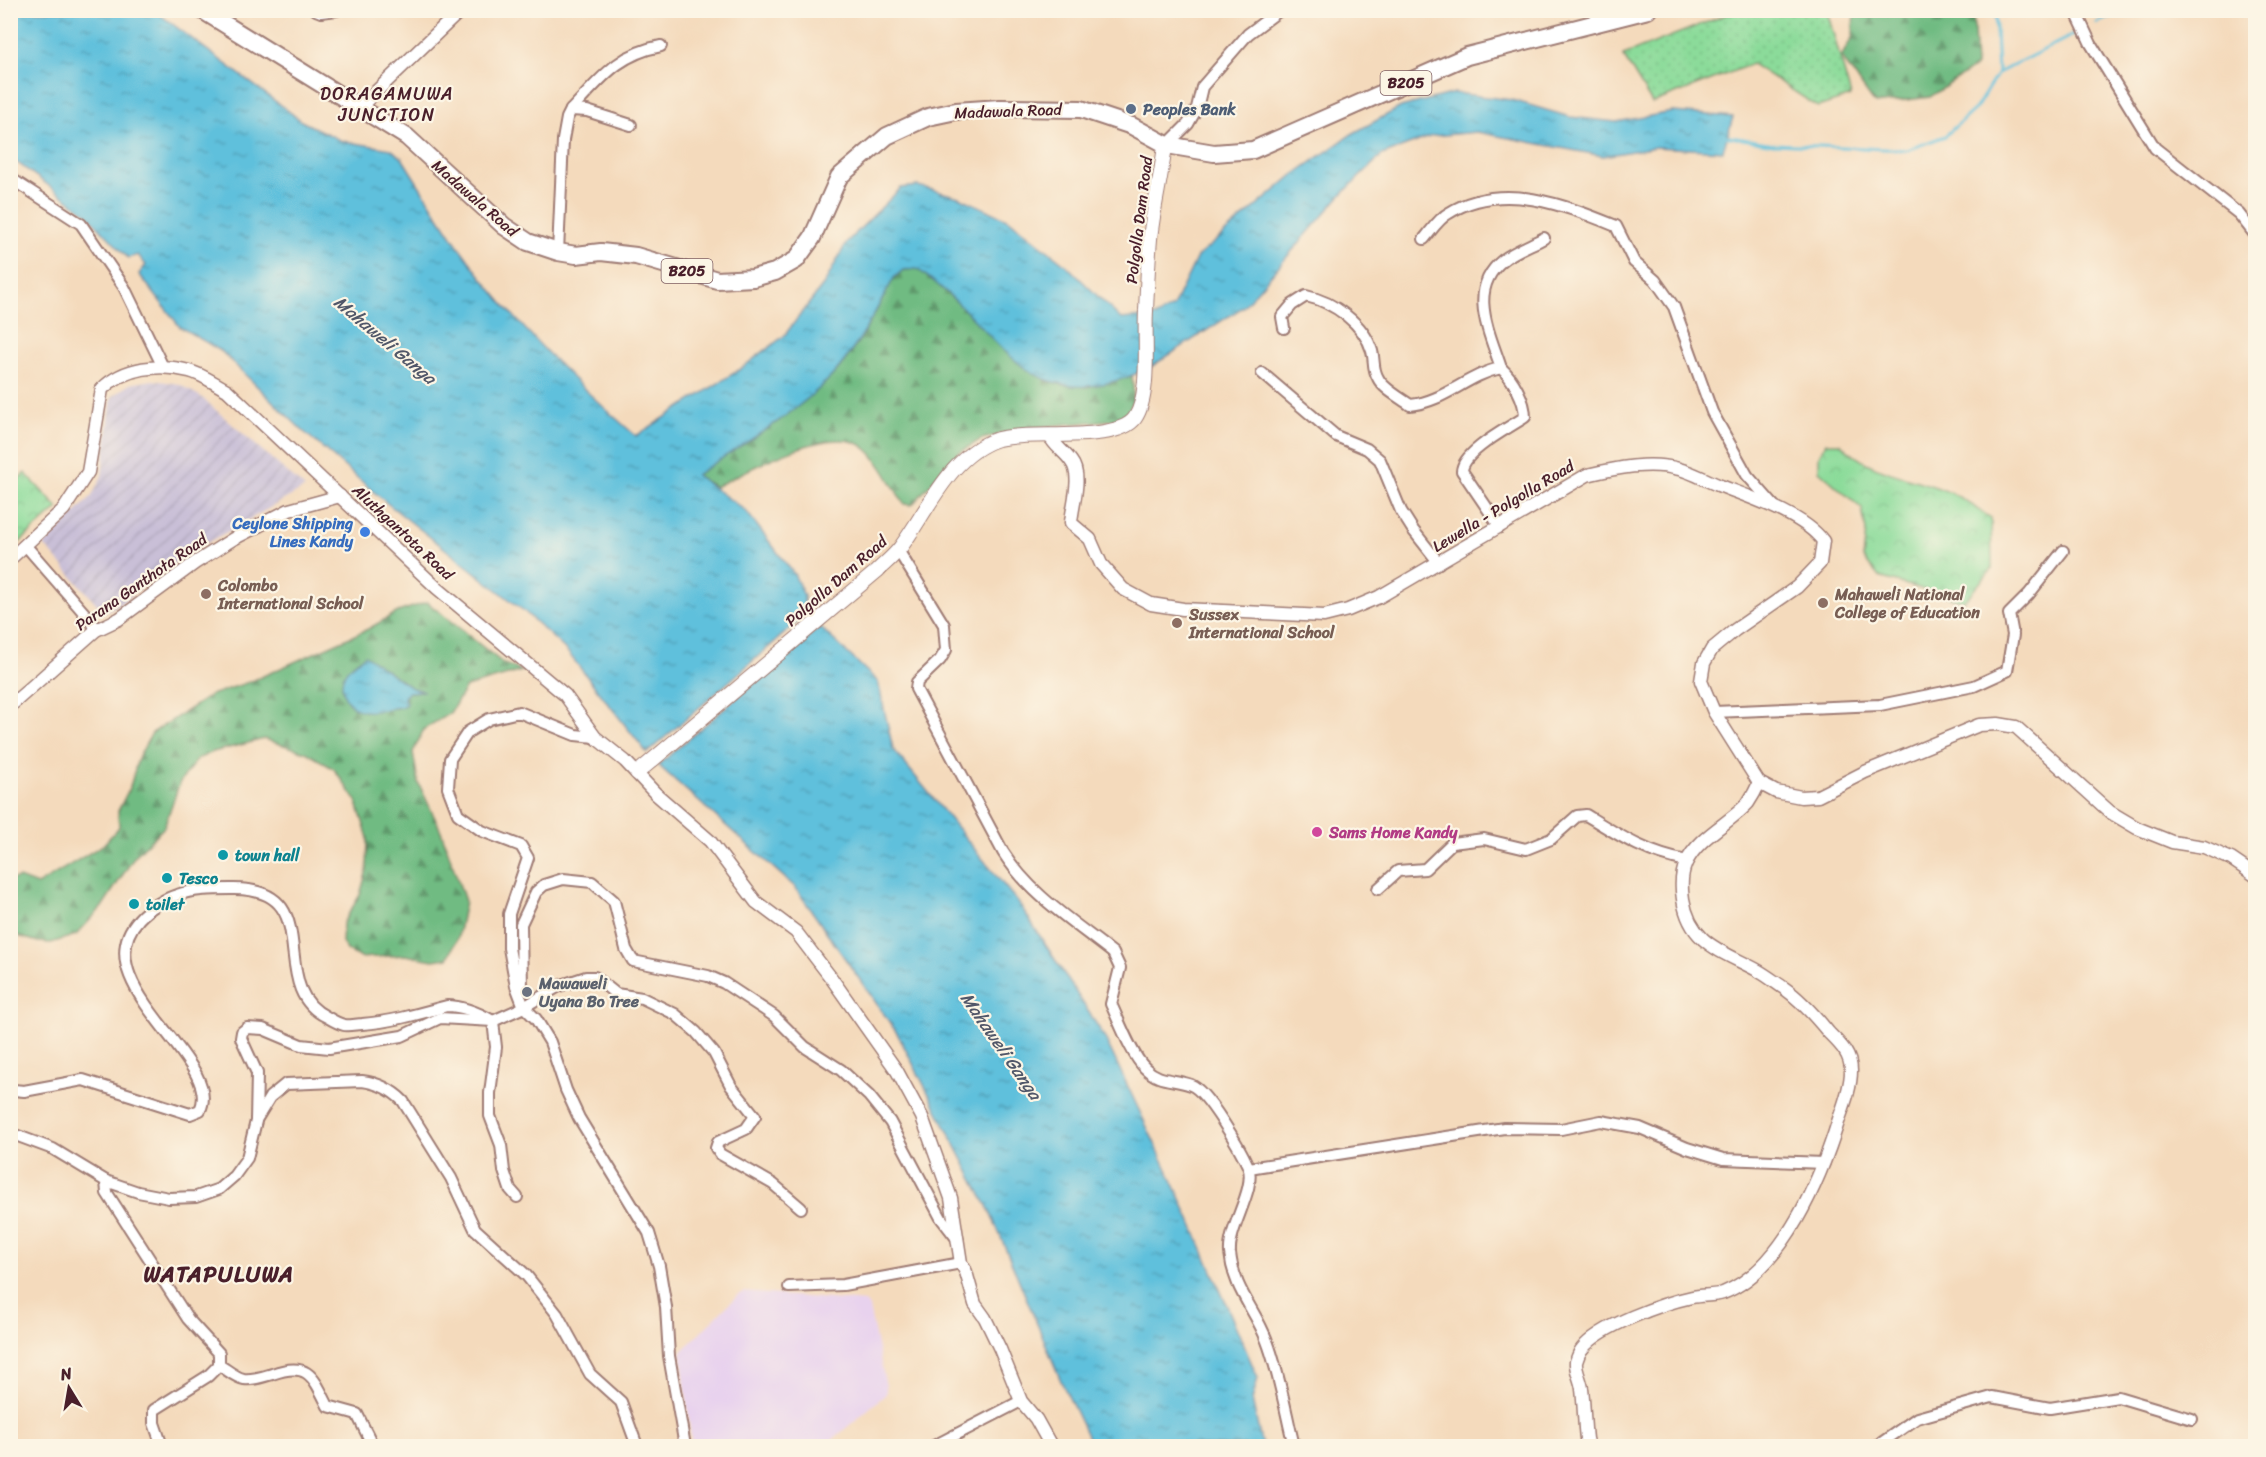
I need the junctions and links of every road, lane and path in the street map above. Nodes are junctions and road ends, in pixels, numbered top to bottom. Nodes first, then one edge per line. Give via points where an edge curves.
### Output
1 (202, 10) edge
2 (316, 10) edge
3 (337, 10) edge
4 (461, 10) edge
5 (1280, 10) edge
6 (1648, 10) edge
7 (2075, 10) edge
8 (661, 46) dead end
9 (360, 107) junction
10 (571, 110) junction
11 (632, 125) dead end
12 (1167, 145) junction
13 (10, 178) edge
14 (2256, 236) edge
15 (1544, 238) dead end
16 (1424, 239) dead end
17 (558, 252) junction
18 (1284, 328) dead end
19 (163, 367) junction
20 (1501, 368) junction
21 (1262, 373) dead end
22 (1049, 435) junction
23 (340, 496) junction
24 (1776, 508) junction
25 (1500, 527) junction
26 (26, 546) junction
27 (898, 550) junction
28 (2063, 551) dead end
29 (10, 559) edge
30 (1439, 563) junction
31 (96, 630) junction
32 (10, 706) edge
33 (1714, 712) junction
34 (595, 736) junction
35 (638, 773) junction
36 (1759, 783) junction
37 (1686, 861) junction
38 (2256, 876) edge
39 (1378, 889) dead end
40 (524, 1007) junction
41 (493, 1021) junction
42 (10, 1087) edge
43 (256, 1121) junction
44 (10, 1133) edge
45 (1824, 1163) junction
46 (1249, 1168) junction
47 (106, 1180) junction
48 (517, 1197) dead end
49 (801, 1208) dead end
50 (959, 1241) junction
51 (961, 1263) junction
52 (789, 1287) dead end
53 (219, 1365) junction
54 (1021, 1401) junction
55 (2192, 1419) dead end
56 (162, 1446) edge
57 (373, 1446) edge
58 (637, 1446) edge
59 (685, 1446) edge
60 (934, 1446) edge
61 (1051, 1446) edge
62 (1294, 1446) edge
63 (1588, 1446) edge
64 (1877, 1446) edge

1 - 9 main road, Madawala Road / B205
2 - 3 street
4 - 9 street
5 - 12 street via 1248,34 1202,87 1188,124
6 - 12 main road, Madawala Road / B205 via 1467,56 1252,150 1214,153
7 - 14 street via 2091,44 2155,148 2239,214
8 - 10 street via 628,56 612,66
9 - 17 main road, Madawala Road / B205 via 407,137 504,226 528,242
10 - 11 street
10 - 17 street via 563,140
12 - 17 main road, Madawala Road / B205 via 1132,126 1081,109 956,111 928,117 887,136 839,177 812,238 796,260 775,272 717,280 636,256
12 - 22 main road, Polgolla Dam Road via 1150,239 1143,395 1135,418 1106,432
13 - 19 street via 81,224 124,287
15 - 20 street via 1504,259 1488,274 1484,285 1484,314
16 - 24 street via 1448,213 1472,202 1498,197 1526,196 1616,226 1634,262 1655,280 1674,307 1712,412 1747,475
18 - 20 street via 1282,317 1292,304 1306,296 1332,306 1360,327 1373,353 1372,364 1379,381 1410,405 1427,403 1485,371
19 - 23 street, Aluthgantota Road via 190,371 227,390
19 - 26 street, Aluthgantota Road via 126,373 102,389 88,472 64,509
20 - 25 street via 1525,406 1525,417 1470,454 1462,464 1462,471
21 - 30 street via 1336,436 1367,448 1380,460 1401,511
22 - 27 main road, Polgolla Dam Road via 1007,437 971,454 939,490
22 - 30 street, Lewella - Polgolla Road via 1075,466 1071,523 1090,539 1101,564 1124,589 1151,604 1324,616 1379,597
23 - 31 street, Parana Ganthota Road via 289,510 249,531 195,563 119,619
23 - 34 street, Aluthgantota Road via 437,588 565,695
24 - 25 street, Lewella - Polgolla Road via 1678,469 1646,466 1587,475
24 - 33 street, Lewella - Polgolla Road via 1816,532 1823,542 1820,563 1797,587 1712,649 1704,663 1701,681
25 - 30 street, Lewella - Polgolla Road
26 - 29 street, Aluthgantota Road
26 - 31 street
27 - 35 main road, Polgolla Dam Road
27 - 46 street via 944,625 946,650 917,682 916,689 1003,852 1031,889 1113,953 1120,969 1111,1004 1144,1068 1160,1079 1190,1084 1200,1090
28 - 33 street via 2009,614 2013,635 2007,671 1999,675 1974,686 1880,705
31 - 32 street, Parana Ganthota Road
33 - 36 street, Lewella - Polgolla Road
34 - 35 street, Aluthgantota Road
34 - 40 street via 575,735 519,712 489,719 468,732 450,759 448,788 458,814 482,831 520,846 528,858 509,914 509,948
35 - 50 street, Aluthgantota Road via 710,841 756,902 796,932 897,1071 922,1117 951,1198
36 - 37 street via 1748,802
36 - 38 street via 1776,792 1818,796 1979,725 2016,727 2110,812 2172,842 2205,847
37 - 39 street via 1633,844 1586,815 1577,816 1551,839 1527,849 1484,839 1452,843 1425,868 1398,871
37 - 45 street via 1684,906 1689,923 1700,938 1787,990 1849,1057 1851,1072 1844,1103
40 - 41 street
40 - 49 street via 559,986 595,977 616,994 642,998 675,1014 714,1053 731,1086 755,1116 746,1129 718,1142 716,1148 773,1184
40 - 50 street via 521,924 536,892 563,879 592,882 614,901 633,961 708,976 724,983 774,1016 805,1047 841,1070 869,1096 890,1122 940,1218
40 - 59 street via 550,1042 579,1118 649,1233 666,1307 669,1356
41 - 42 street via 447,1006 386,1022 344,1025 319,1013 302,995 287,917 274,897 237,889 203,890 177,895 146,911 130,930 125,953 131,978 147,1007 198,1076 204,1103 200,1110 190,1114 83,1080 24,1091
41 - 43 street via 440,1018 402,1036 329,1048 301,1045 263,1029 247,1028 242,1038 257,1073
41 - 48 street via 496,1047 490,1116 510,1189
43 - 47 street via 247,1158 219,1189 196,1197 169,1198
43 - 58 street via 270,1097 286,1084 362,1081 394,1092 451,1178 475,1229 526,1275 557,1314 590,1374 621,1402
44 - 47 street via 53,1149
45 - 46 street via 1724,1159 1640,1128 1601,1121 1561,1129 1504,1128
45 - 63 street via 1808,1201 1780,1245 1753,1275 1723,1293 1693,1297 1629,1319 1601,1333 1582,1349 1576,1362
46 - 62 street via 1247,1192 1231,1237 1230,1252 1237,1284 1267,1340
47 - 53 street via 107,1193 188,1319 219,1353
50 - 51 street, Aluthgantota Road
51 - 52 street via 843,1285
51 - 54 street, Aluthgantota Road via 975,1304 1000,1349
53 - 56 street via 154,1410
53 - 57 street via 241,1379 257,1379 289,1368 302,1369 315,1381 328,1406 357,1414
54 - 60 street
54 - 61 street, Aluthgantota Road
55 - 64 street via 2118,1397 2050,1408 1992,1397 1917,1418

